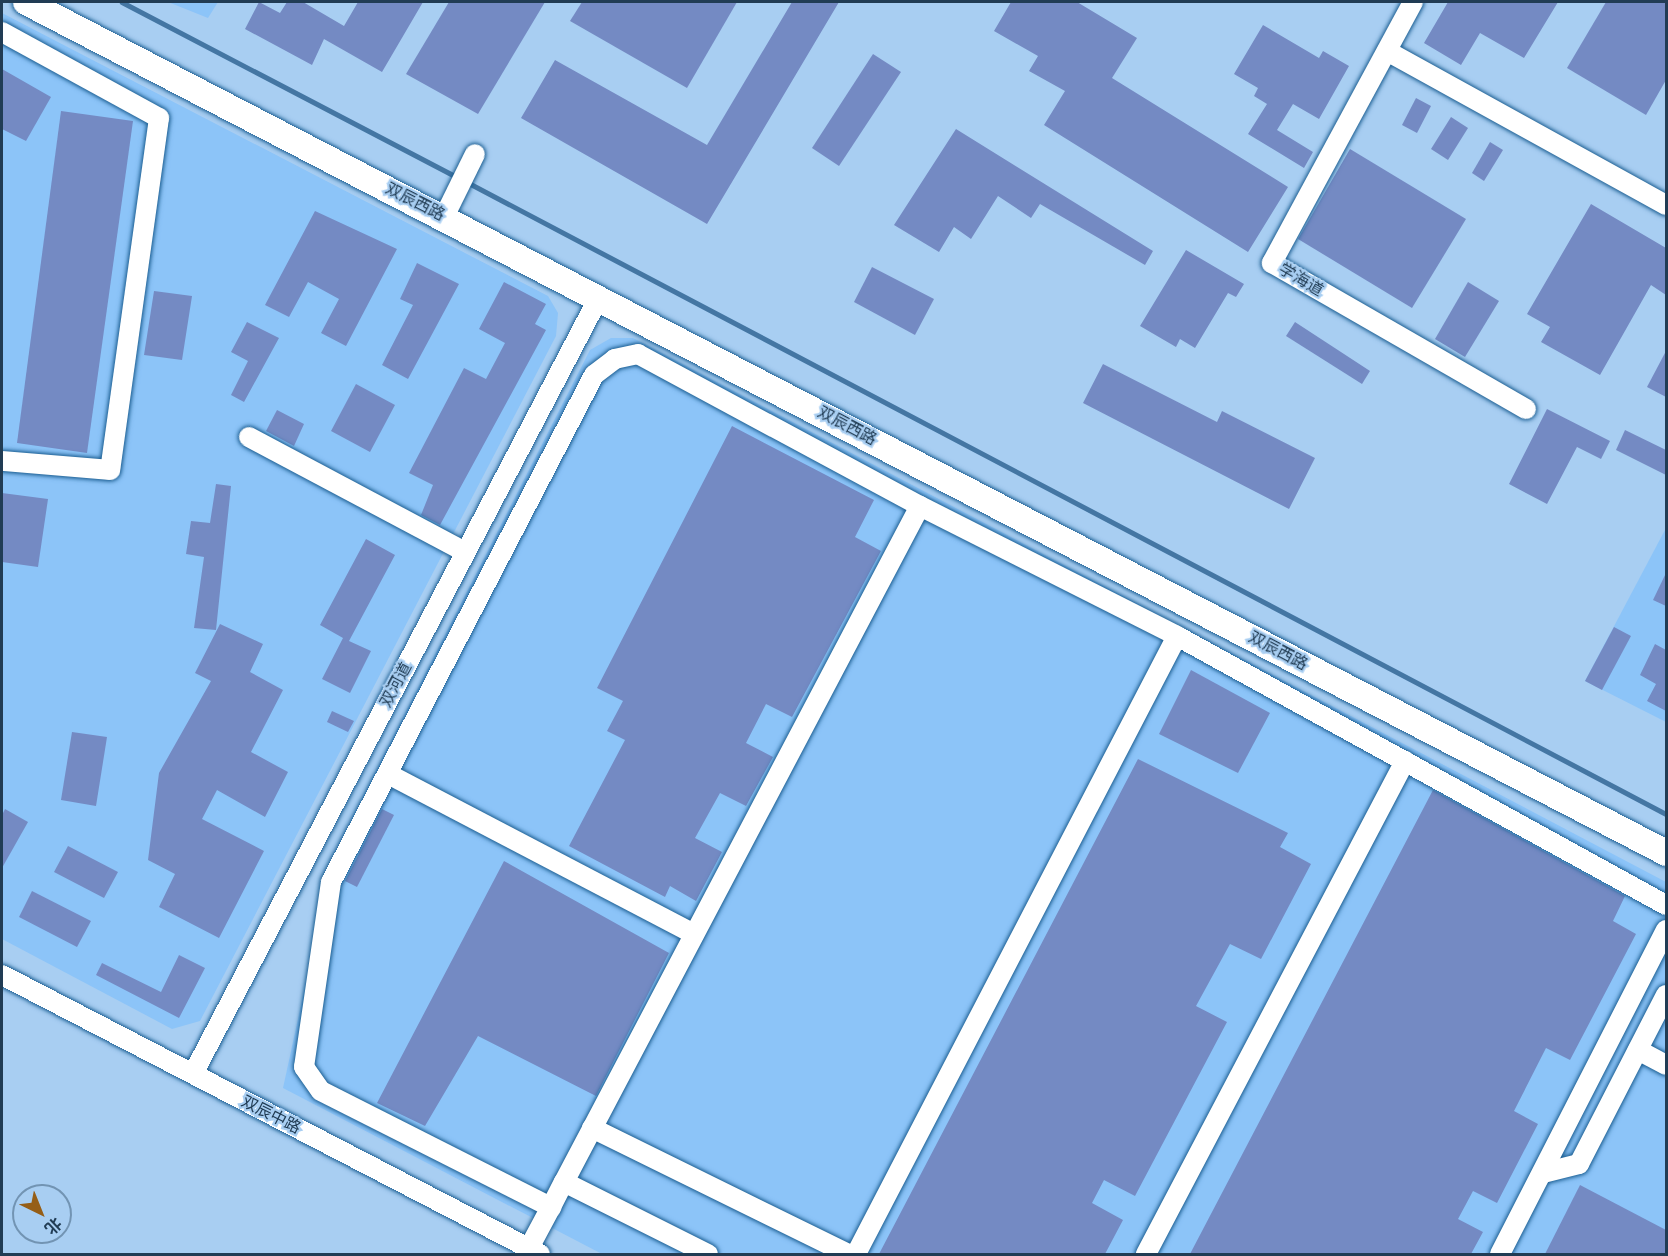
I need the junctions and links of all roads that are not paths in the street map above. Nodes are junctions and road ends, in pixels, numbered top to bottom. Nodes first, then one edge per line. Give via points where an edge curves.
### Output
1 (26, 2) edge
2 (1413, 2) edge
3 (2, 32) edge
4 (1387, 51) junction
5 (475, 154) dead end
6 (1666, 205) edge
7 (444, 217) junction
8 (599, 297) junction
9 (1526, 409) dead end
10 (249, 437) dead end
11 (2, 461) edge
12 (920, 506) junction
13 (465, 552) junction
14 (1177, 636) junction
15 (1405, 761) junction
16 (390, 775) junction
17 (1666, 853) edge
18 (1666, 905) edge
19 (1666, 930) edge
20 (694, 934) junction
21 (2, 975) edge
22 (1666, 995) edge
23 (1638, 1050) junction
24 (1666, 1065) edge
25 (192, 1074) junction
26 (592, 1128) junction
27 (1543, 1173) junction
28 (564, 1182) junction
29 (551, 1207) junction
30 (535, 1251) edge
31 (708, 1254) edge
32 (848, 1254) edge
33 (856, 1254) edge
34 (1146, 1254) edge
35 (1500, 1254) edge

1 - 7 main road, 双辰西路
2 - 4 street, 学海道
3 - 11 street via 159,118 110,470
4 - 6 street
4 - 9 street, 学海道 via 1272,263
5 - 7 street
7 - 8 main road, 双辰西路
8 - 13 street, 双河道
8 - 17 main road, 双辰西路
10 - 13 street
12 - 14 street
12 - 16 street via 638,354 615,359 594,375
12 - 20 street
13 - 25 street, 双河道
14 - 15 street
14 - 33 street
15 - 18 street
15 - 34 street
16 - 20 street
16 - 29 street via 331,882 304,1067 321,1091
19 - 27 street
20 - 26 street
21 - 25 street, 双辰中路
22 - 23 street
23 - 24 street
23 - 27 street via 1579,1164
25 - 30 street, 双辰中路
26 - 28 street
26 - 32 street
27 - 35 street
28 - 29 street
28 - 31 street
29 - 30 street

